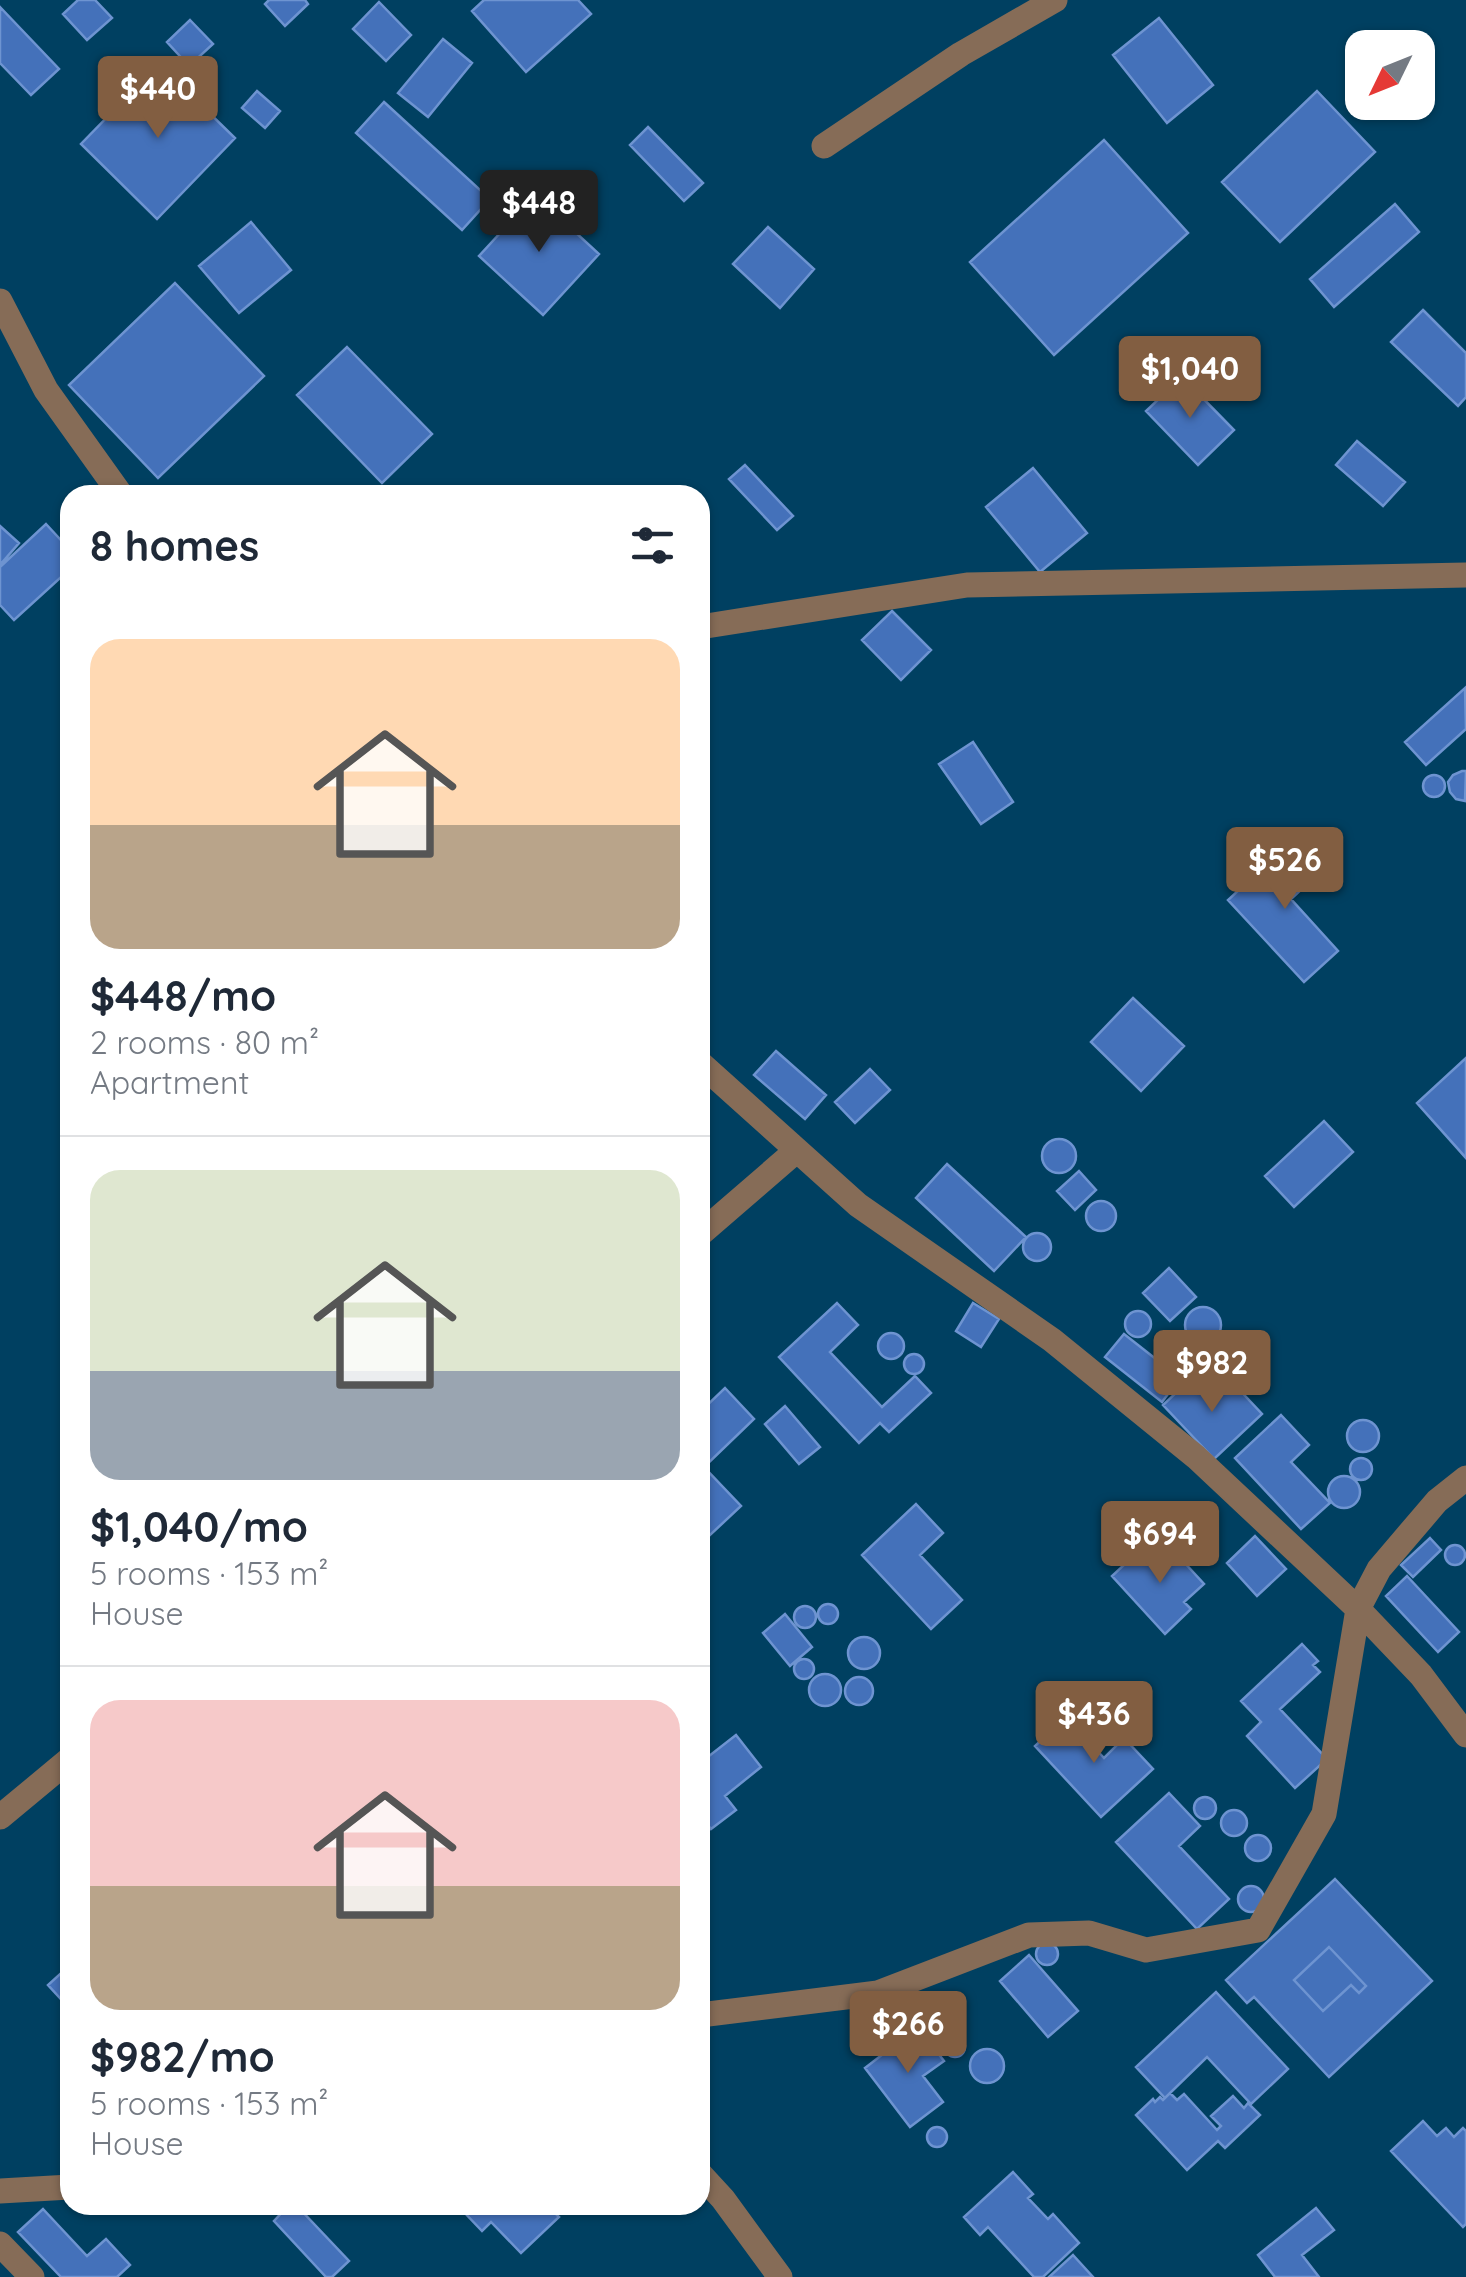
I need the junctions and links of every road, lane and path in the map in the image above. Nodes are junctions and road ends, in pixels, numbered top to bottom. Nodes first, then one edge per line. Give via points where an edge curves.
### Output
1 (1055, 0) edge
2 (824, 146) dead end
3 (0, 300) edge
4 (114, 485) edge
5 (1466, 576) edge
6 (710, 625) edge
7 (710, 1071) edge
8 (796, 1152) junction
9 (710, 1225) edge
10 (1466, 1478) edge
11 (1358, 1610) junction
12 (1466, 1734) edge
13 (60, 1767) edge
14 (0, 1817) edge
15 (710, 2013) edge
16 (710, 2185) edge
17 (60, 2188) edge
18 (0, 2191) edge
19 (0, 2244) edge
20 (32, 2277) edge
21 (780, 2277) edge

1 - 2 street
3 - 4 street via 46,390
5 - 6 street via 968,585
7 - 8 street
8 - 9 street
8 - 11 street via 858,1205 1052,1340 1196,1456
10 - 11 street via 1437,1501 1379,1569
11 - 12 street
11 - 15 street via 1324,1814 1258,1930 1146,1950 1089,1933 1028,1935 878,1992
13 - 14 street
16 - 21 street
17 - 18 street
19 - 20 street

